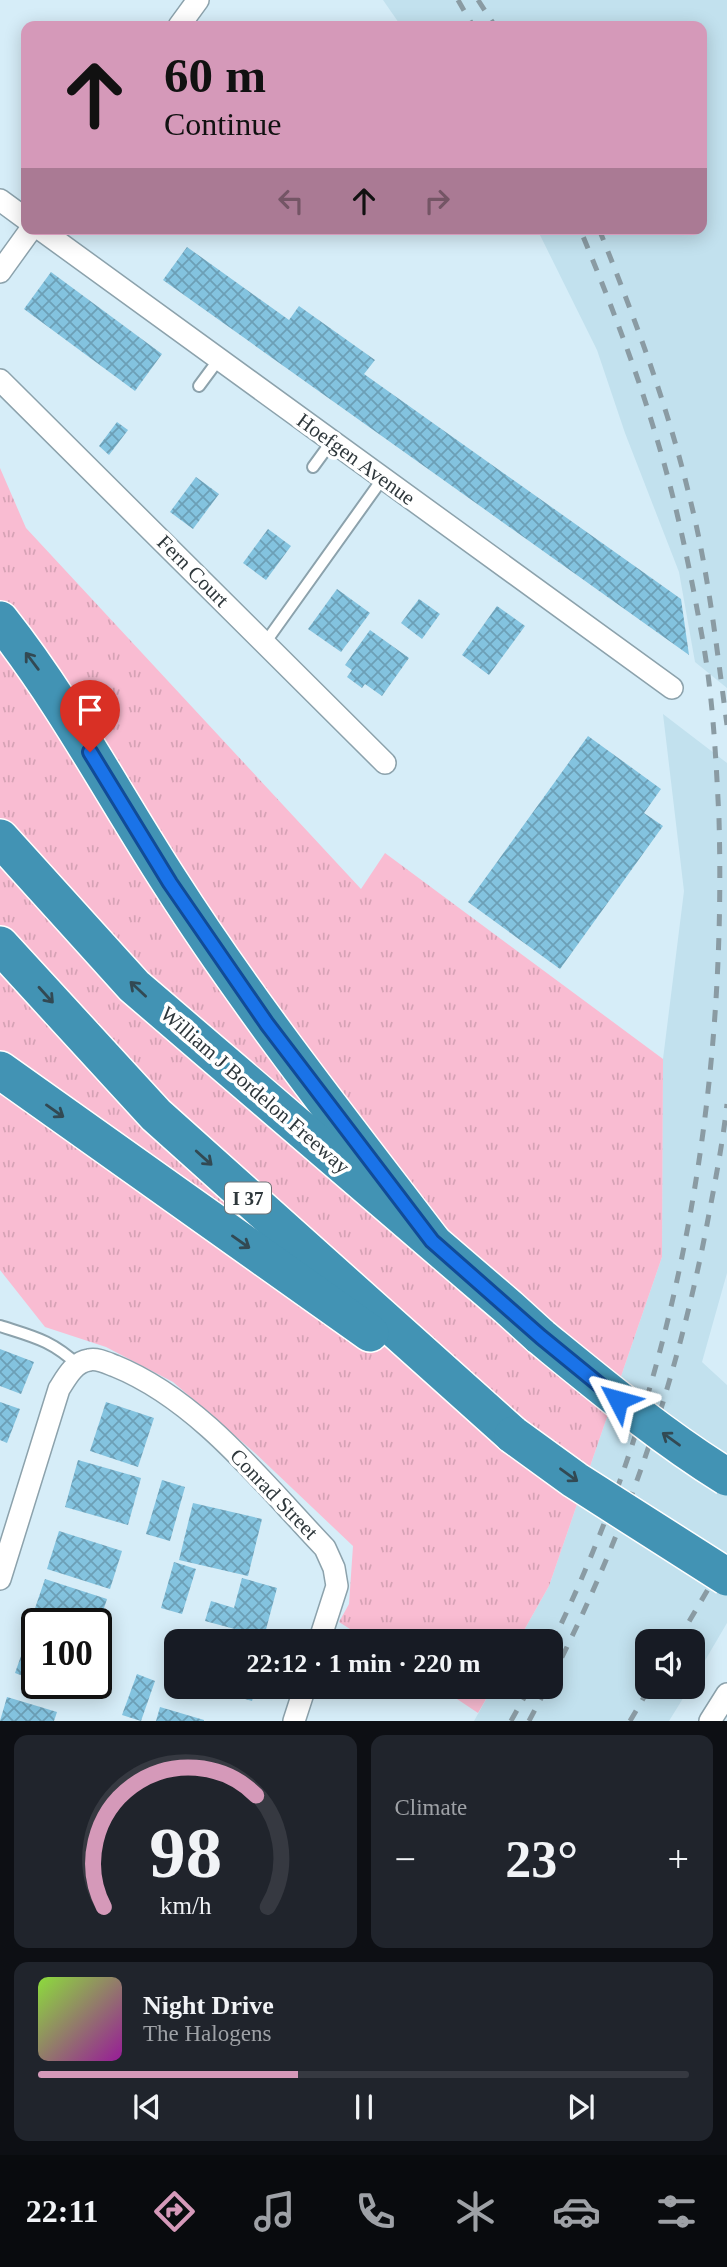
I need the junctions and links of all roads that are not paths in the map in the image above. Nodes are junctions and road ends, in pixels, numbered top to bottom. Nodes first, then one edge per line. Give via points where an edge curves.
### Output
1 (198, 0) edge
2 (183, 21) edge
3 (0, 200) edge
4 (21, 215) edge
5 (28, 235) edge
6 (48, 235) edge
7 (0, 272) edge
8 (219, 359) junction
9 (0, 380) edge
10 (199, 386) dead end
11 (332, 441) junction
12 (313, 467) dead end
13 (383, 478) junction
14 (0, 620) edge
15 (265, 643) junction
16 (672, 688) dead end
17 (386, 762) dead end
18 (0, 838) edge
19 (0, 945) edge
20 (0, 1070) edge
21 (432, 1241) junction
22 (0, 1326) edge
23 (78, 1364) junction
24 (513, 1435) junction
25 (727, 1477) edge
26 (727, 1577) edge
27 (0, 1580) edge
28 (323, 1629) edge
29 (727, 1694) edge
30 (301, 1699) edge
31 (294, 1721) edge
32 (710, 1721) edge

1 - 2 street
3 - 4 street
5 - 7 street
6 - 8 street, Hoefgen Avenue
8 - 10 lane
8 - 11 street, Hoefgen Avenue
9 - 15 street, Fern Court via 194,567
11 - 12 lane
11 - 13 street, Hoefgen Avenue
13 - 15 lane
13 - 16 street, Hoefgen Avenue
21 -> 14 highway via 267,1024 170,883 36,665
15 - 17 street, Fern Court
21 -> 18 highway, William J Bordelon Freeway via 135,986
19 -> 24 highway, I 37 via 156,1115
20 -> 24 highway
25 -> 21 highway, William J Bordelon Freeway, bridge via 618,1400
22 - 23 lane via 60,1348
23 - 27 street via 59,1389
23 - 28 street, Conrad Street via 97,1360 157,1387 212,1430 325,1548 337,1586
24 -> 26 highway, I 37, bridge via 586,1488
29 - 32 street
30 - 31 street

